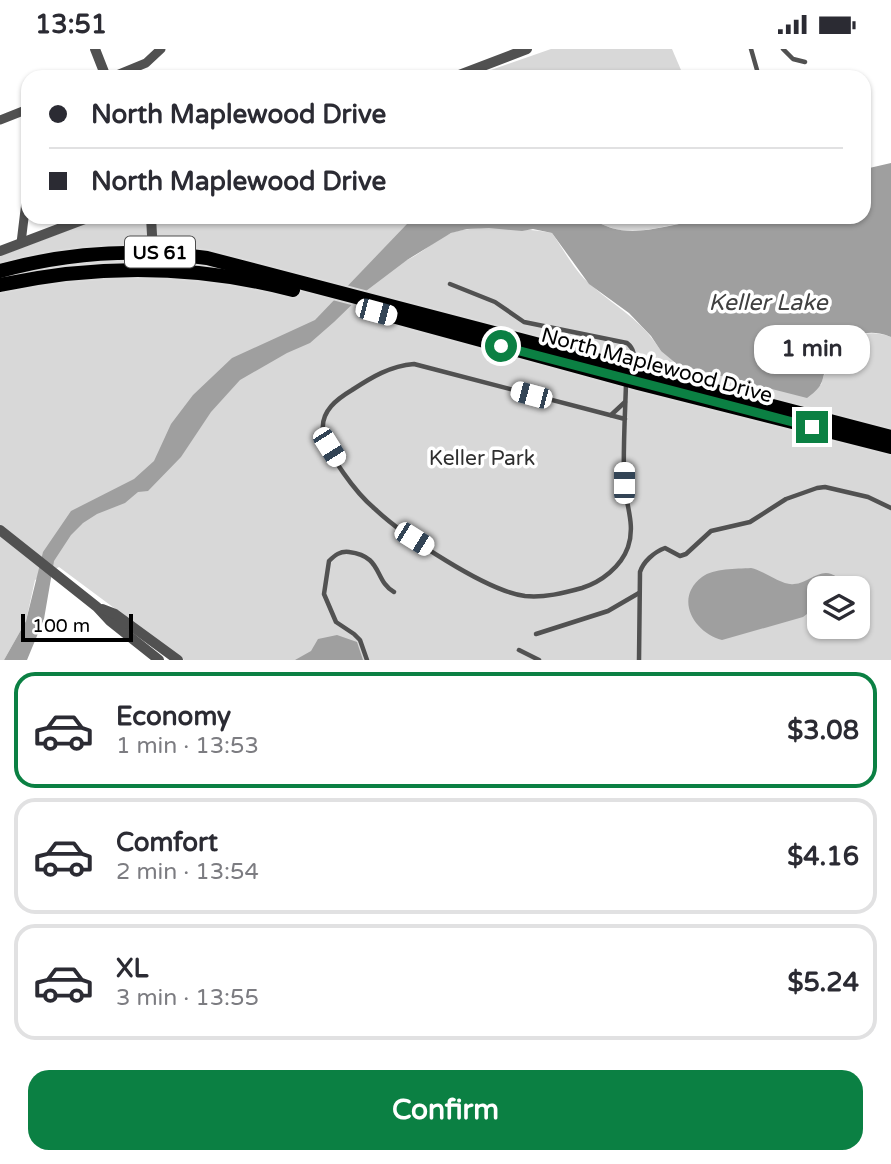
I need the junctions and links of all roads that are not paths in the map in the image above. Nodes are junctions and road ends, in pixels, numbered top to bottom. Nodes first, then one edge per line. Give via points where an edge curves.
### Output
1 (95, 49) edge
2 (161, 49) edge
3 (527, 49) edge
4 (751, 49) edge
5 (783, 49) edge
6 (806, 62) dead end
7 (103, 70) edge
8 (129, 70) edge
9 (472, 70) edge
10 (756, 70) edge
11 (21, 112) edge
12 (0, 119) edge
13 (23, 224) edge
14 (71, 224) edge
15 (151, 224) edge
16 (21, 243) junction
17 (0, 251) edge
18 (153, 252) junction
19 (154, 270) junction
20 (0, 271) edge
21 (450, 284) dead end
22 (0, 285) edge
23 (314, 290) junction
24 (630, 375) junction
25 (626, 401) junction
26 (610, 416) junction
27 (625, 419) junction
28 (891, 437) edge
29 (891, 447) edge
30 (891, 508) edge
31 (0, 530) edge
32 (394, 592) dead end
33 (639, 593) junction
34 (97, 607) junction
35 (536, 634) dead end
36 (519, 650) dead end
37 (159, 660) edge
38 (178, 660) edge
39 (367, 660) edge
40 (539, 660) edge
41 (639, 660) edge

1 - 7 street
2 - 8 street
3 - 9 street
4 - 10 lane
5 - 6 lane via 793,59
11 - 12 street
13 - 16 street
14 - 16 street
15 - 18 street
16 - 17 street
18 - 19 street
18 - 20 main road, North Maplewood Drive / US 61 via 82,254
18 - 23 main road, North Maplewood Drive / US 61 via 230,262
19 - 22 main road, North Maplewood Drive / US 61 via 85,272
19 - 23 main road, North Maplewood Drive / US 61
21 - 24 lane via 495,302 524,322 626,343 635,356
23 - 24 main road, North Maplewood Drive / US 61
24 - 25 lane
24 - 28 main road, North Maplewood Drive / US 61
24 - 29 main road, North Maplewood Drive / US 61
25 - 26 lane
25 - 27 lane
26 - 27 lane
26 - 27 lane via 401,365 337,399 326,412 323,429 344,472 372,507 470,574 525,596 560,594 591,585 611,573 628,549 631,523 624,483
30 - 33 lane via 868,497 825,487 798,493 750,522 711,531 686,554 658,550 642,565
31 - 34 street
32 - 39 lane via 370,559 347,552 329,561 324,594 336,622 355,634
33 - 35 lane via 608,611
33 - 41 lane
34 - 37 street
34 - 38 street via 115,614
36 - 40 lane

